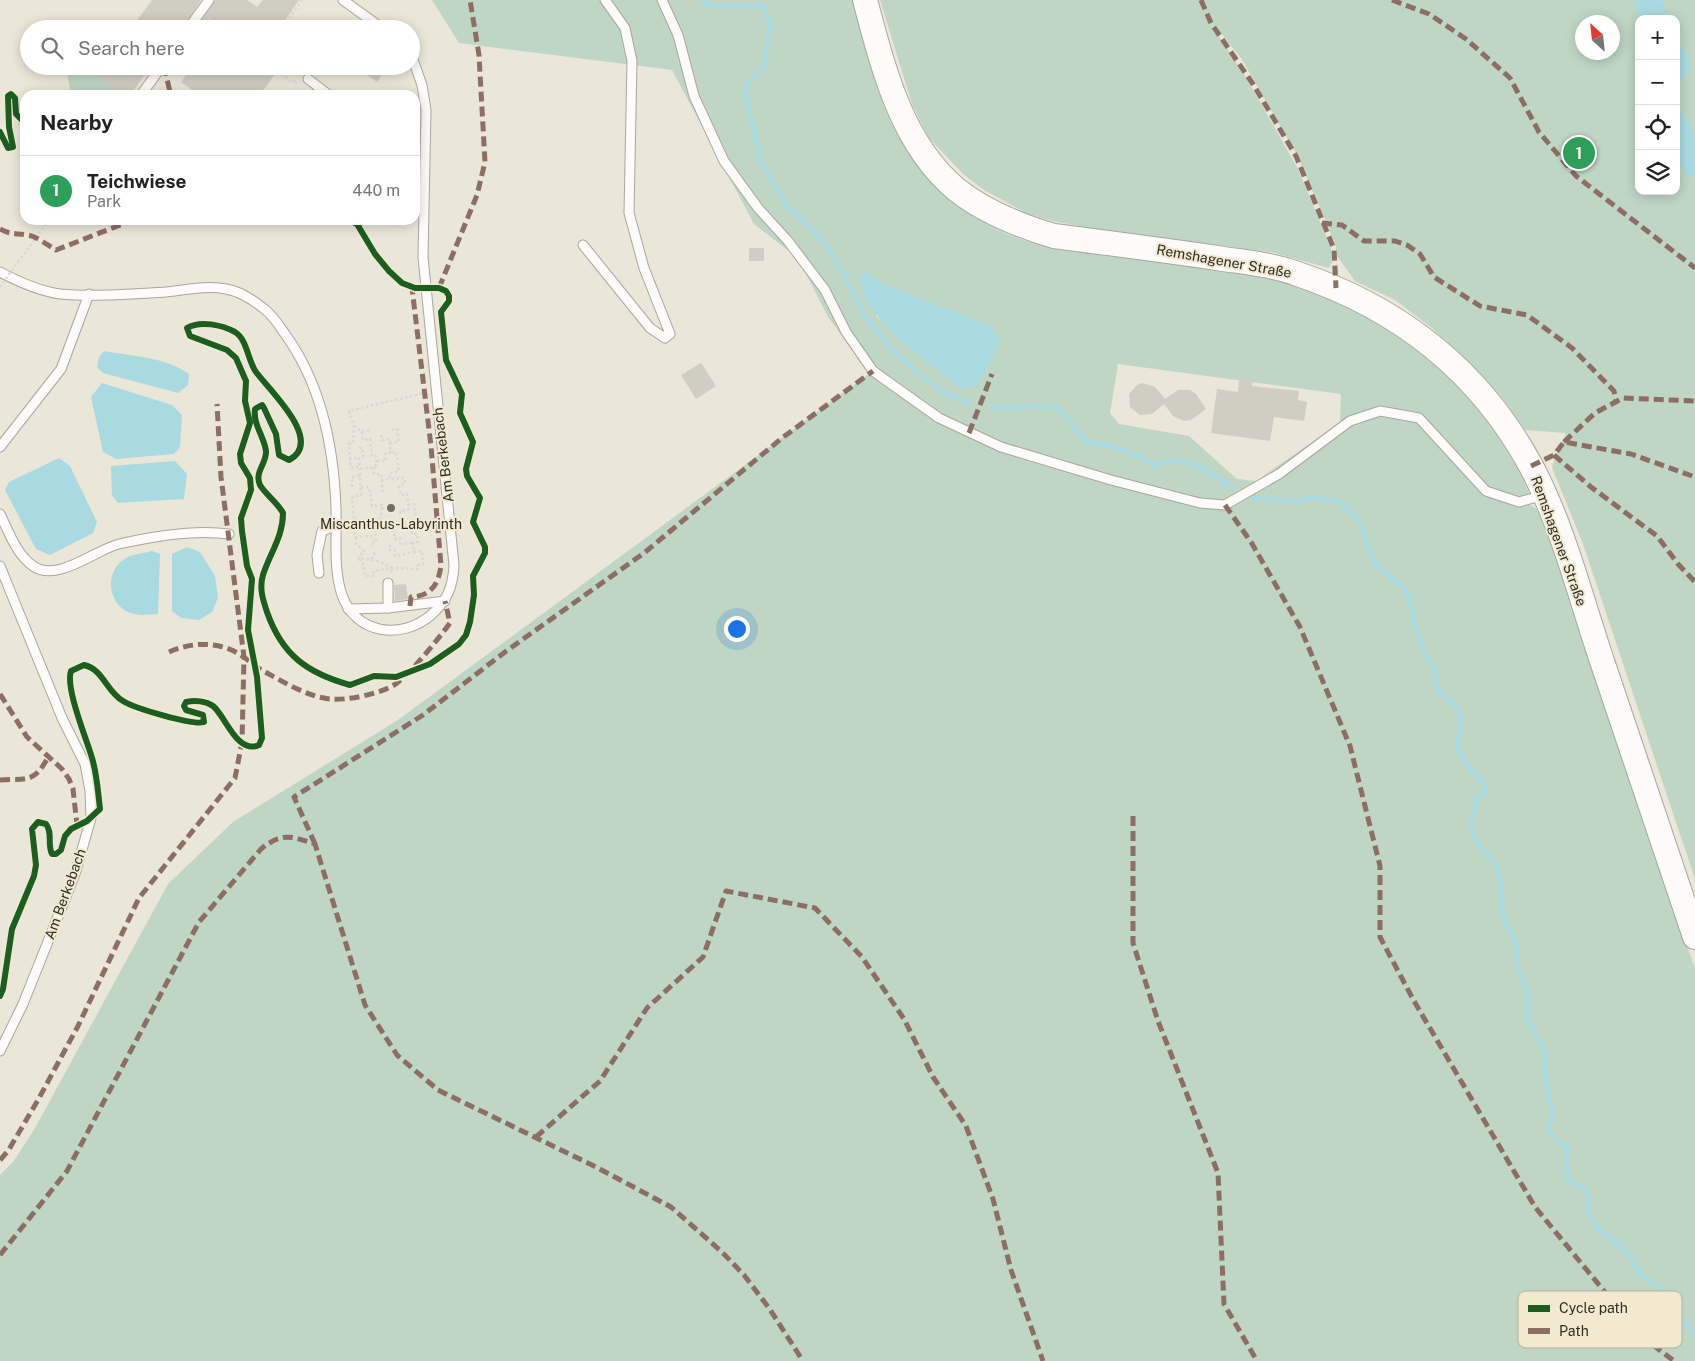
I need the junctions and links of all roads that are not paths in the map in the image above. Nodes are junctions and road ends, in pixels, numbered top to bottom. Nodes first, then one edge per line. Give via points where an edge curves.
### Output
1 (209, 0) edge
2 (343, 0) edge
3 (605, 0) edge
4 (662, 0) edge
5 (865, 0) edge
6 (194, 20) edge
7 (371, 20) edge
8 (155, 75) edge
9 (418, 75) edge
10 (308, 79) road end
11 (145, 90) edge
12 (322, 90) edge
13 (420, 110) edge
14 (426, 110) junction
15 (583, 245) dead end
16 (0, 272) edge
17 (89, 294) junction
18 (0, 447) edge
19 (1544, 496) junction
20 (0, 514) edge
21 (336, 525) junction
22 (229, 534) dead end
23 (0, 566) edge
24 (319, 573) dead end
25 (388, 582) road end
26 (445, 600) junction
27 (388, 608) junction
28 (348, 609) junction
29 (1695, 937) edge
30 (0, 1051) edge

1 - 6 lane
2 - 7 lane
3 - 15 lane via 625,28 632,61 629,213 644,268 670,334 665,338 650,328
4 - 19 lane via 678,35 694,96 724,161 825,290 846,332 873,371 939,418 1001,447 1111,480 1200,503 1225,505 1279,474 1350,421 1380,412 1419,418 1486,491 1520,502
5 - 19 main road, Remshagener Straße via 896,102 908,128 927,157 957,190 1023,227 1054,236 1160,249 1292,272 1379,309 1417,333 1456,366 1486,400 1531,466
8 - 11 lane
9 - 14 lane, Am Berkebach
10 - 12 lane
13 - 14 lane
14 - 26 lane, Am Berkebach via 423,257 454,559 452,588
16 - 17 lane via 28,286 60,294
17 - 18 lane via 61,369
17 - 21 lane via 167,292 208,287 238,293 265,309 297,351 315,388 333,462
19 - 29 main road, Remshagener Straße
20 - 22 lane via 19,552 33,567 48,571 72,566 117,544 207,531
21 - 24 lane via 322,531 319,538
21 - 28 lane via 338,580
23 - 30 lane, Am Berkebach via 62,718 85,764 91,818 75,874
25 - 27 lane
26 - 27 lane
26 - 28 lane via 415,626 388,632 368,626
27 - 28 lane

